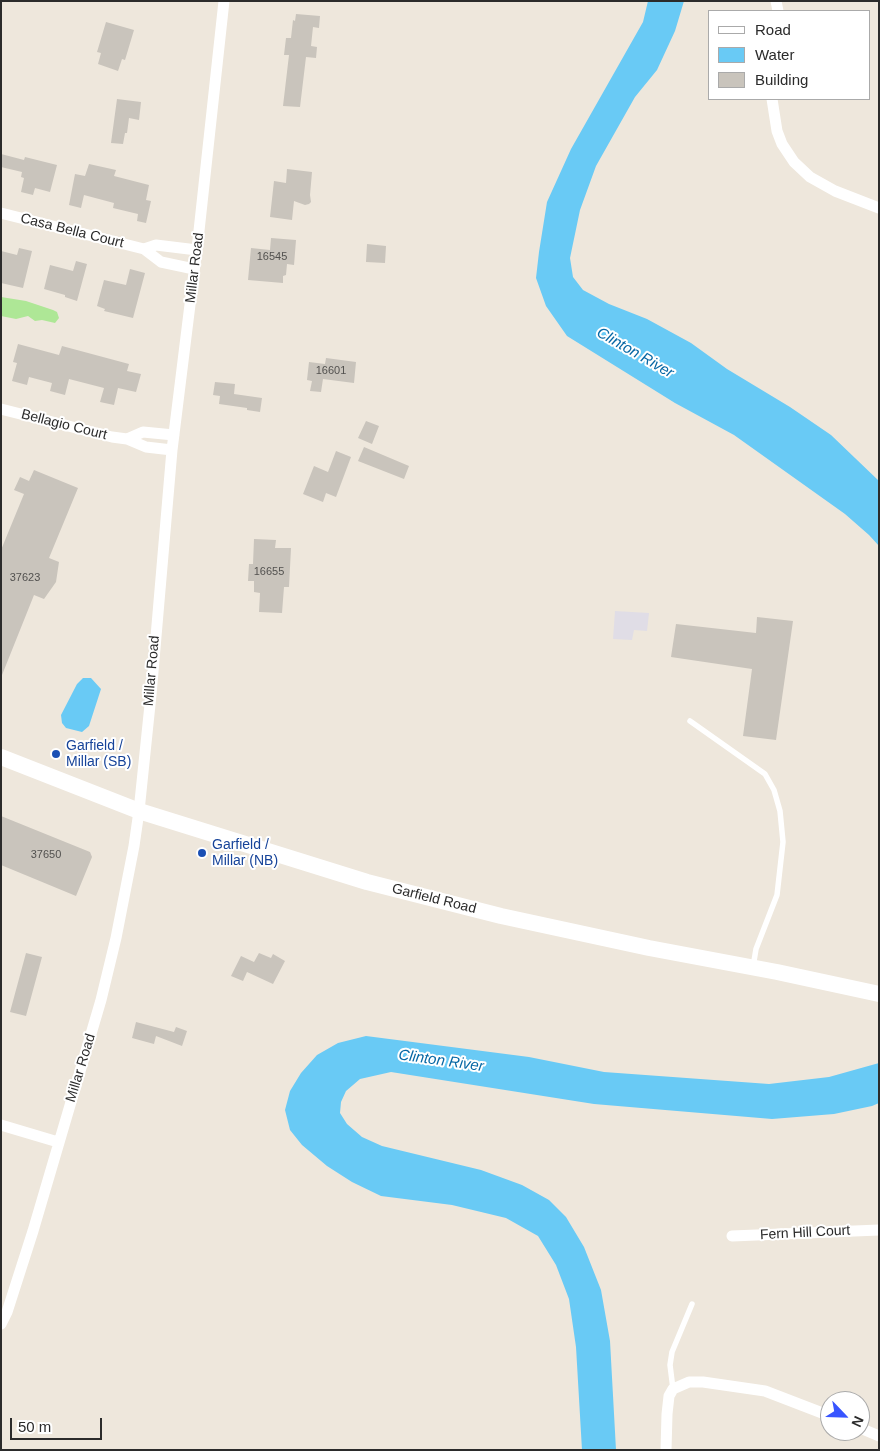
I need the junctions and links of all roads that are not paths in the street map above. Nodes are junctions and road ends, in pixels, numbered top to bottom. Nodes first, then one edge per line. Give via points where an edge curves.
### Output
1 (224, 1) edge
2 (772, 100) edge
3 (879, 208) edge
4 (1, 213) edge
5 (144, 249) junction
6 (197, 250) junction
7 (194, 269) junction
8 (1, 409) edge
9 (174, 435) junction
10 (127, 439) junction
11 (172, 450) junction
12 (690, 721) dead end
13 (1, 757) edge
14 (139, 811) junction
15 (753, 968) junction
16 (879, 994) edge
17 (1, 1125) edge
18 (58, 1142) junction
19 (879, 1230) edge
20 (732, 1236) dead end
21 (692, 1304) dead end
22 (1, 1324) edge
23 (673, 1389) junction
24 (820, 1412) edge
25 (666, 1450) edge

1 - 6 street, Millar Road
2 - 3 street via 777,132 794,162 834,192
4 - 5 street, Casa Bella Court
5 - 6 street, Casa Bella Court via 156,245
5 - 7 street, Casa Bella Court via 161,262
6 - 7 street, Millar Road
7 - 9 street, Millar Road
8 - 10 street, Bellagio Court
9 - 10 street, Bellagio Court via 143,432
9 - 11 street, Millar Road
10 - 11 street, Bellagio Court via 138,445
11 - 14 street, Millar Road
12 - 15 lane via 765,774 780,811 783,842 777,895 756,949
13 - 14 main road, Garfield Road
14 - 15 main road, Garfield Road via 367,882 436,900
14 - 18 street, Millar Road via 111,962
15 - 16 main road, Garfield Road
17 - 18 street
18 - 22 street, Millar Road via 15,1289
19 - 20 street, Fern Hill Court
21 - 23 lane via 672,1352
23 - 24 street via 682,1384 703,1382 765,1391
23 - 25 street via 668,1402

